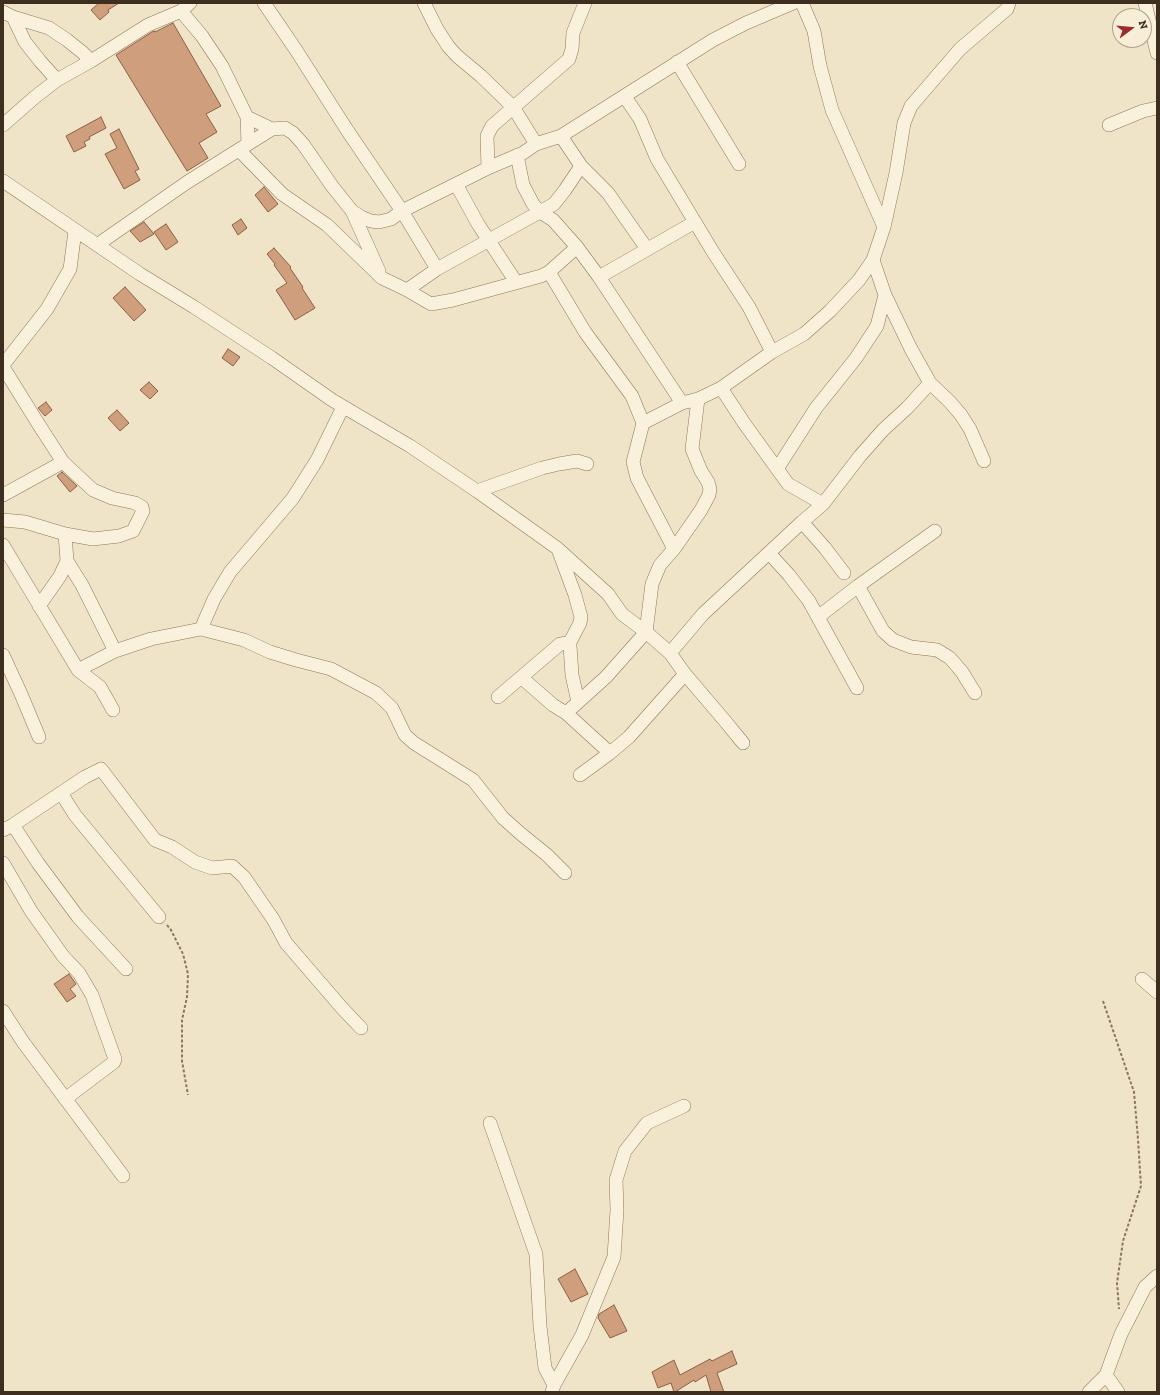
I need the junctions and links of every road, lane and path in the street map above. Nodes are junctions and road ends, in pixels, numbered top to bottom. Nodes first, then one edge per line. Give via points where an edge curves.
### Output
1 (264, 3) edge
2 (424, 3) edge
3 (585, 3) edge
4 (793, 3) edge
5 (802, 3) edge
6 (1009, 3) edge
7 (1145, 3) edge
8 (186, 7) edge
9 (8, 14) edge
10 (1153, 20) edge
11 (1157, 53) edge
12 (91, 61) junction
13 (677, 62) junction
14 (57, 80) junction
15 (625, 97) junction
16 (513, 107) junction
17 (1157, 108) edge
18 (247, 117) junction
19 (3, 125) edge
20 (1109, 125) dead end
21 (272, 129) junction
22 (561, 136) junction
23 (536, 144) junction
24 (243, 147) junction
25 (517, 155) junction
26 (738, 164) dead end
27 (581, 166) junction
28 (488, 168) junction
29 (3, 181) edge
30 (456, 184) junction
31 (352, 211) junction
32 (402, 211) junction
33 (540, 212) junction
34 (695, 222) junction
35 (884, 227) junction
36 (75, 231) junction
37 (489, 239) junction
38 (97, 245) junction
39 (577, 247) junction
40 (648, 249) junction
41 (873, 260) junction
42 (437, 269) junction
43 (548, 272) junction
44 (382, 278) junction
45 (600, 278) junction
46 (516, 282) junction
47 (407, 290) junction
48 (886, 294) junction
49 (772, 352) junction
50 (3, 366) edge
51 (930, 383) junction
52 (722, 388) junction
53 (698, 400) junction
54 (682, 403) junction
55 (343, 407) junction
56 (643, 423) junction
57 (984, 461) dead end
58 (64, 462) junction
59 (587, 464) dead end
60 (777, 469) junction
61 (477, 491) junction
62 (3, 495) edge
63 (823, 504) junction
64 (3, 520) edge
65 (802, 522) junction
66 (935, 531) dead end
67 (65, 534) junction
68 (3, 545) edge
69 (557, 548) junction
70 (674, 549) junction
71 (769, 553) junction
72 (67, 561) junction
73 (844, 573) dead end
74 (858, 586) junction
75 (39, 606) junction
76 (818, 617) junction
77 (201, 629) junction
78 (646, 632) junction
79 (570, 642) junction
80 (115, 651) junction
81 (670, 653) junction
82 (3, 655) edge
83 (78, 670) junction
84 (685, 674) junction
85 (522, 678) junction
86 (857, 688) dead end
87 (975, 693) dead end
88 (498, 697) dead end
89 (578, 702) junction
90 (113, 710) dead end
91 (566, 713) junction
92 (39, 737) dead end
93 (743, 744) dead end
94 (610, 753) junction
95 (580, 775) dead end
96 (61, 793) junction
97 (8, 828) edge
98 (3, 863) edge
99 (564, 873) dead end
100 (159, 917) joint
101 (126, 969) dead end
102 (1142, 979) dead end
103 (1157, 992) edge
104 (1103, 1001) dead end
105 (3, 1011) edge
106 (361, 1028) dead end
107 (188, 1094) dead end
108 (65, 1099) junction
109 (684, 1106) dead end
110 (490, 1123) dead end
111 (122, 1176) dead end
112 (1157, 1276) edge
113 (1120, 1312) dead end
114 (1106, 1375) junction
115 (553, 1389) edge
116 (1089, 1392) edge
117 (1118, 1392) edge

1 - 32 street
2 - 16 street via 436,29 448,46
3 - 16 street via 573,33 569,59
4 - 13 street via 746,23
5 - 35 street via 814,31 832,110
6 - 35 street via 1007,9 960,49 911,106 904,123
7 - 10 street
8 - 12 street via 148,25
8 - 18 street via 222,66
9 - 12 street via 49,28
9 - 14 street via 25,42
10 - 11 street
12 - 14 street
13 - 15 street
13 - 26 street
14 - 19 street
15 - 22 street
15 - 34 street via 640,119 657,160
16 - 23 street
16 - 28 street via 492,126 487,136
17 - 20 street
18 - 21 street
18 - 24 street
21 - 24 street
21 - 31 street via 285,128 293,132
22 - 23 street
22 - 27 street
23 - 25 street
24 - 38 street
24 - 44 street via 282,194 327,225
25 - 28 street
25 - 33 street via 523,185 528,197
27 - 33 street via 554,204
27 - 40 street via 608,194
28 - 30 street
29 - 36 street
30 - 32 street
30 - 37 street
31 - 32 street via 366,219 379,222 391,219
31 - 44 street
32 - 42 street
33 - 37 street
33 - 39 street via 553,220
34 - 40 street
34 - 49 street via 749,307
35 - 41 street
36 - 38 street
36 - 50 street via 70,269 47,309
37 - 42 street
37 - 46 street
38 - 55 street
39 - 43 street
39 - 45 street
40 - 45 street
41 - 48 street
41 - 49 street via 859,280 804,334
42 - 47 street
43 - 46 street
43 - 56 street via 585,332 632,396
44 - 47 street
45 - 54 street
46 - 47 street via 434,304
48 - 51 street
48 - 60 street via 877,326 856,358 816,408
49 - 52 street
50 - 58 street
51 - 57 street via 961,415
51 - 63 street via 878,435
52 - 53 street
52 - 60 street
53 - 54 street
53 - 70 street via 692,449 710,489 701,510
54 - 56 street
55 - 61 street via 410,446
55 - 77 street via 317,460 293,498 230,572 214,599
56 - 70 street via 633,462 637,478
58 - 62 street
58 - 67 street via 92,490 135,503 142,507 143,511 133,531 119,536 93,539
59 - 61 street via 578,462 542,468
60 - 63 street via 788,484
61 - 69 street
63 - 65 street
64 - 67 street via 25,522
65 - 71 street
65 - 73 street
66 - 74 street
67 - 72 street
68 - 75 street
69 - 78 street via 608,594 622,614
69 - 79 street via 575,595 580,617 580,623
70 - 78 street via 660,565 652,584
71 - 76 street via 789,575
71 - 81 street via 703,614
72 - 75 street
72 - 80 street
74 - 76 street
74 - 87 street via 883,631 893,640 911,647 937,650 950,658
75 - 83 street
76 - 86 street
77 - 80 street via 151,639
77 - 99 street via 244,640 270,652 332,669 376,693 392,708 409,739 473,780 503,818
78 - 81 street
78 - 89 street via 606,678
79 - 85 street via 560,644
79 - 89 street via 572,675
80 - 83 street
81 - 84 street
82 - 92 street
83 - 90 street via 100,687
84 - 93 street
84 - 94 street via 629,737
85 - 88 street
85 - 91 street
89 - 91 street
91 - 94 street
94 - 95 street
96 - 97 street
96 - 100 street via 75,815
96 - 106 street via 101,769 155,840 172,847 195,862 212,868 232,866 244,878 273,919 286,943
97 - 101 street via 78,917
98 - 108 street via 31,911 63,956 79,973 92,995 115,1060
100 - 107 path via 172,930 183,954 188,974 182,1020 182,1061
102 - 103 street
104 - 113 path via 1134,1092 1138,1139 1140,1186 1123,1241 1117,1283
105 - 108 street
108 - 111 street
109 - 115 street via 647,1123 625,1151 616,1180 614,1257 582,1335
110 - 115 street via 536,1254 545,1368
112 - 114 street via 1144,1287
114 - 116 street
114 - 117 street

